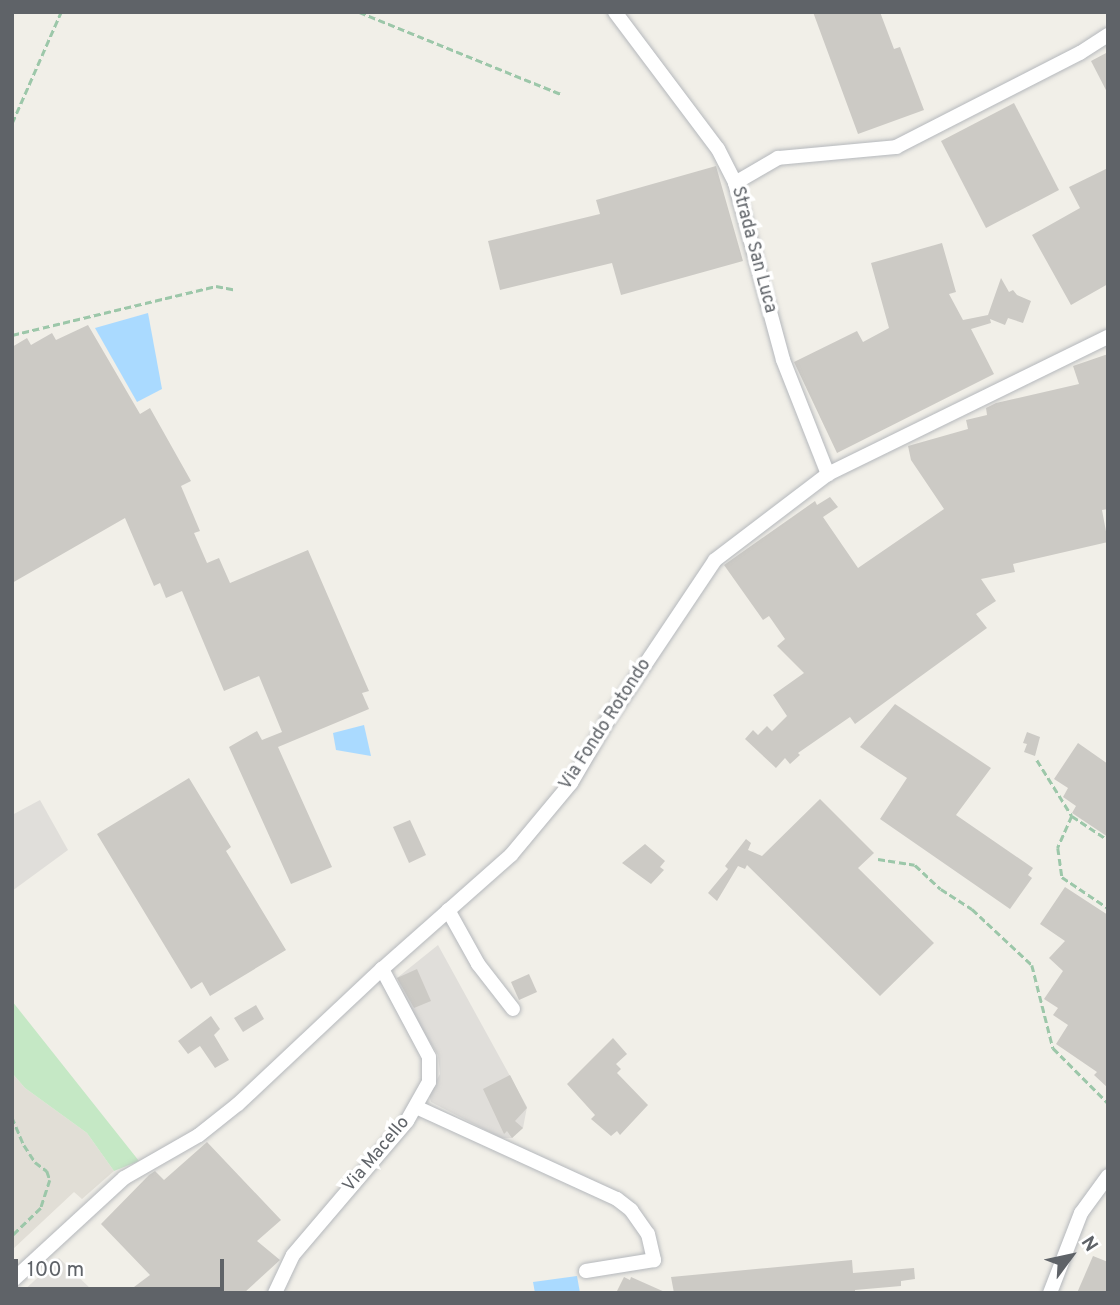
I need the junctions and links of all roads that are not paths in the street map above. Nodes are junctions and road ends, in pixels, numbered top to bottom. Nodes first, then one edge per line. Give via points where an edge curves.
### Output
1 (615, 12) edge
2 (1108, 36) edge
3 (735, 183) junction
4 (1108, 337) edge
5 (828, 474) junction
6 (448, 911) junction
7 (382, 969) junction
8 (513, 1009) dead end
9 (416, 1107) junction
10 (1108, 1176) edge
11 (586, 1271) dead end
12 (12, 1281) edge
13 (275, 1293) edge
14 (1050, 1293) edge

1 - 3 street, Strada San Luca via 718,149
2 - 3 street via 896,147 778,158
3 - 5 street, Strada San Luca via 783,360
4 - 5 street, Via Fondo Rotondo
5 - 6 street, Via Fondo Rotondo via 715,560 571,783 511,855
6 - 7 street, Via Fondo Rotondo
6 - 8 street via 478,964
7 - 9 street, Via Macello via 430,1061 429,1082
7 - 12 street, Via Fondo Rotondo via 238,1104 199,1135 124,1178
9 - 11 street via 617,1199 631,1210 648,1234 654,1260
9 - 13 street, Via Macello via 297,1250
10 - 14 street via 1081,1213

